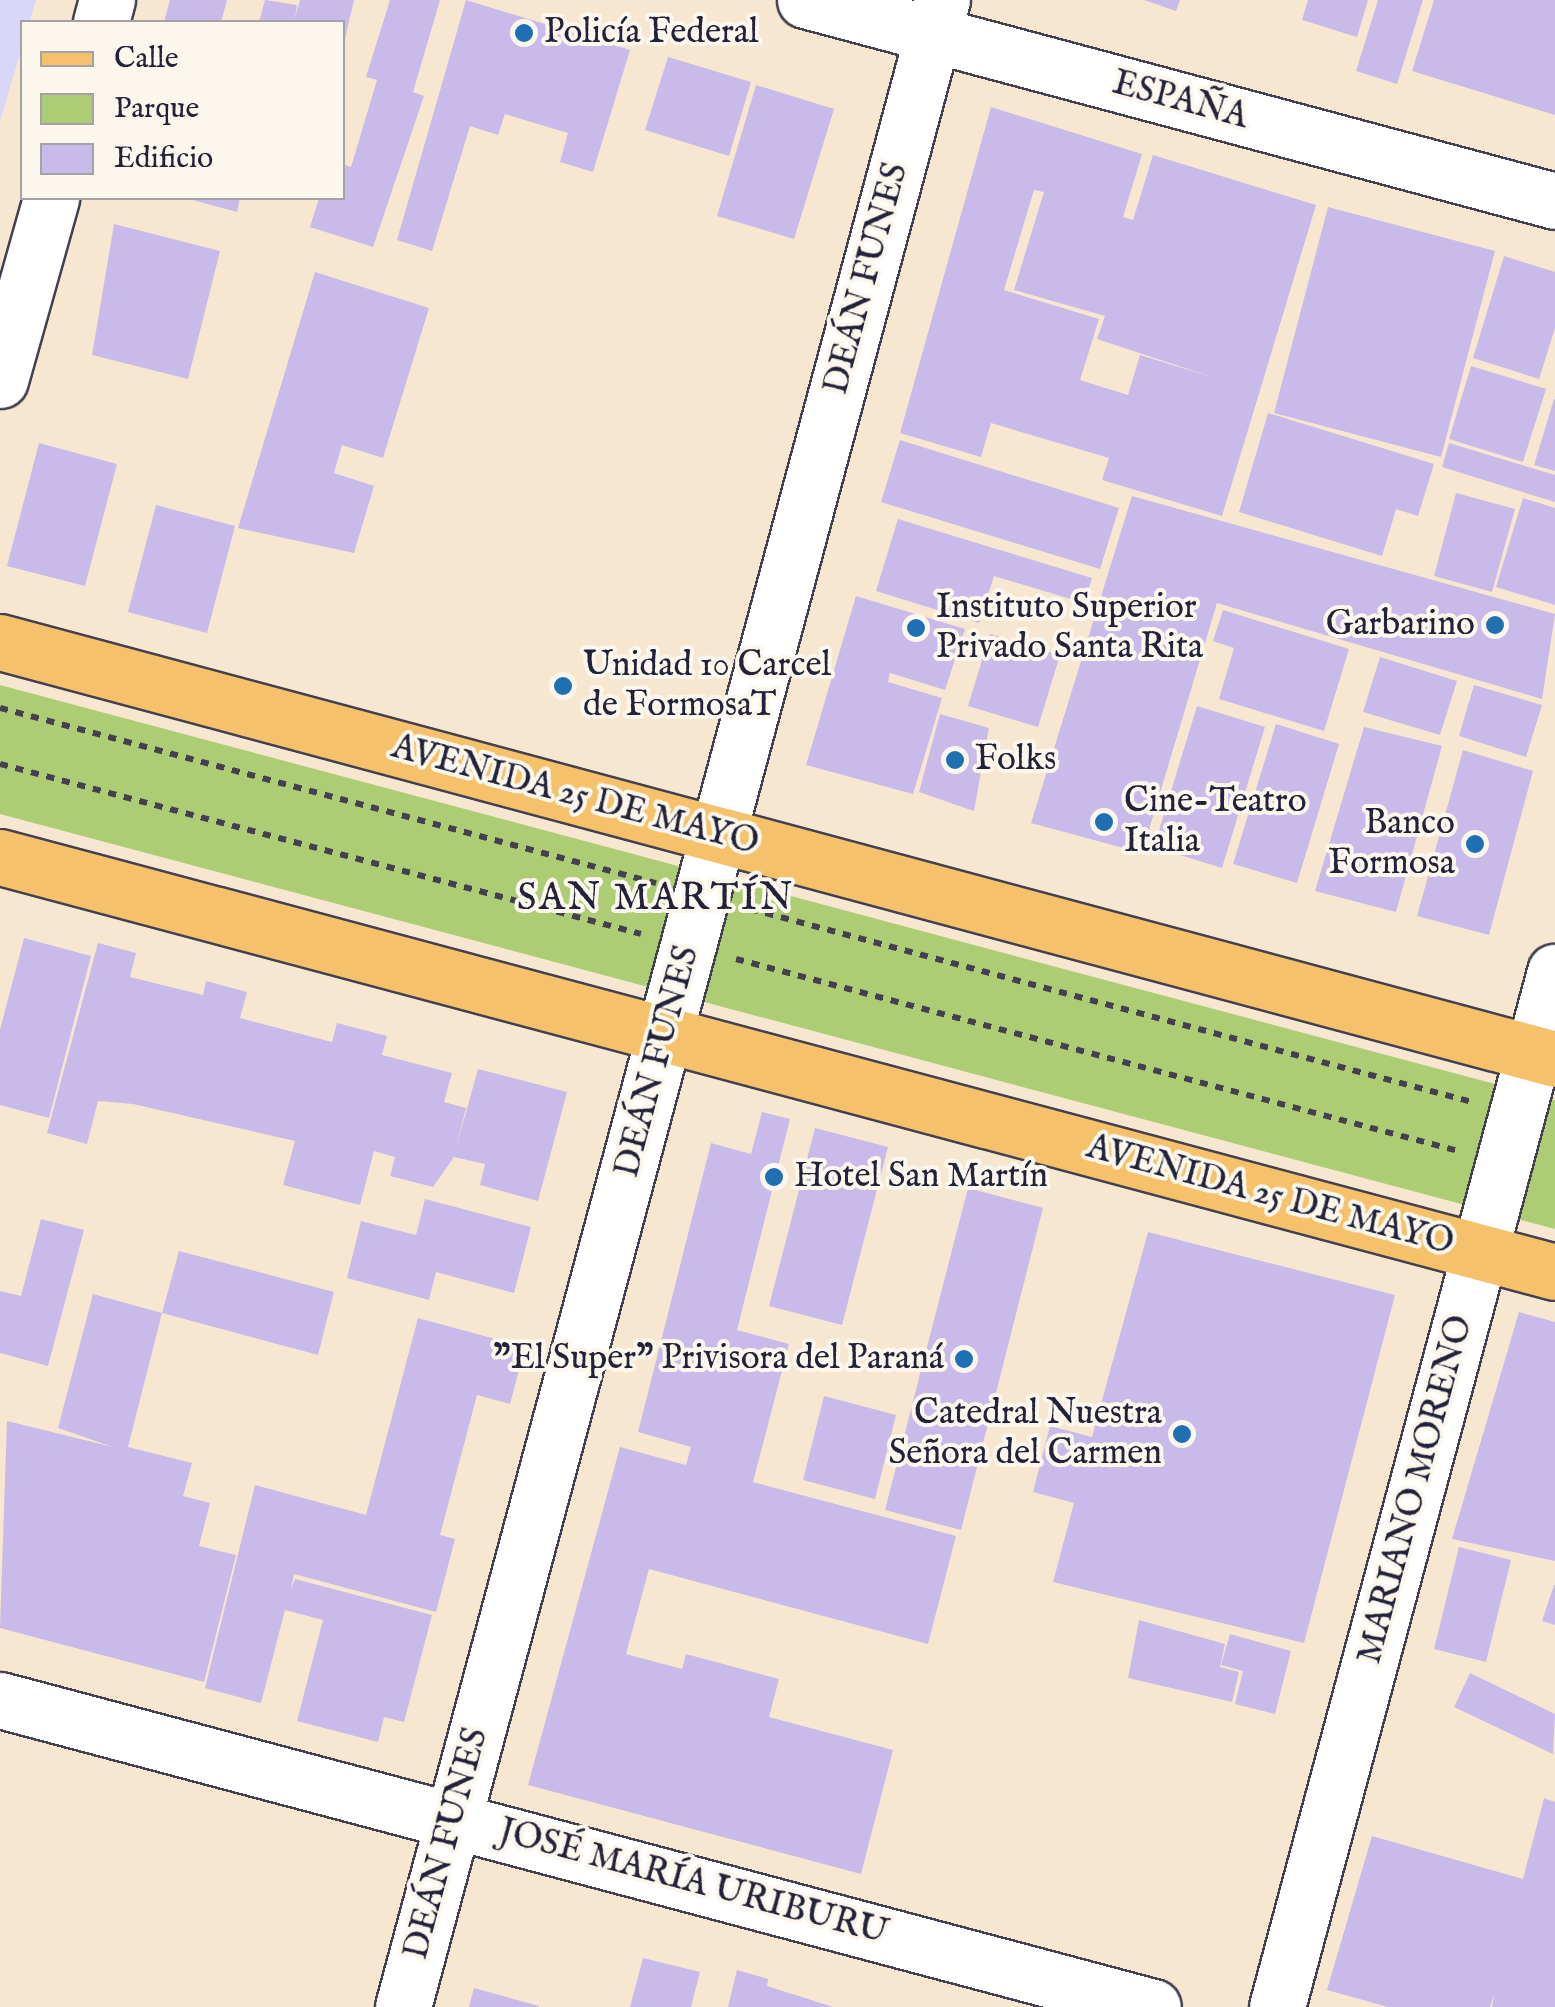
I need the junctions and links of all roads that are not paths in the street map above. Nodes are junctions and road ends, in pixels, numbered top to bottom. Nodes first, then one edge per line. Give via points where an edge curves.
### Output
1 (805, 0) edge
2 (937, 17) edge
3 (50, 200) edge
4 (1555, 201) edge
5 (0, 380) edge
6 (0, 642) edge
7 (719, 834) junction
8 (0, 857) edge
9 (1555, 972) edge
10 (666, 1035) junction
11 (1544, 1056) edge
12 (1480, 1252) junction
13 (1555, 1272) edge
14 (0, 1700) edge
15 (453, 1819) junction
16 (403, 2007) edge
17 (1153, 2007) edge
18 (1277, 2007) edge

1 - 2 street, ESPAÑA
2 - 4 street, ESPAÑA
2 - 7 street, DEÁN FUNES
3 - 5 street
6 - 7 main road, AVENIDA 25 DE MAYO
7 - 10 street, DEÁN FUNES
7 - 11 main road, AVENIDA 25 DE MAYO
8 - 10 main road, AVENIDA 25 DE MAYO
9 - 11 street, MARIANO MORENO
10 - 12 main road, AVENIDA 25 DE MAYO
10 - 15 street, DEÁN FUNES
11 - 12 street, MARIANO MORENO via 1510,1139
12 - 13 main road, AVENIDA 25 DE MAYO
12 - 18 street, MARIANO MORENO
14 - 15 street, JOSÉ MARÍA URIBURU
15 - 16 street, DEÁN FUNES
15 - 17 street, JOSÉ MARÍA URIBURU

